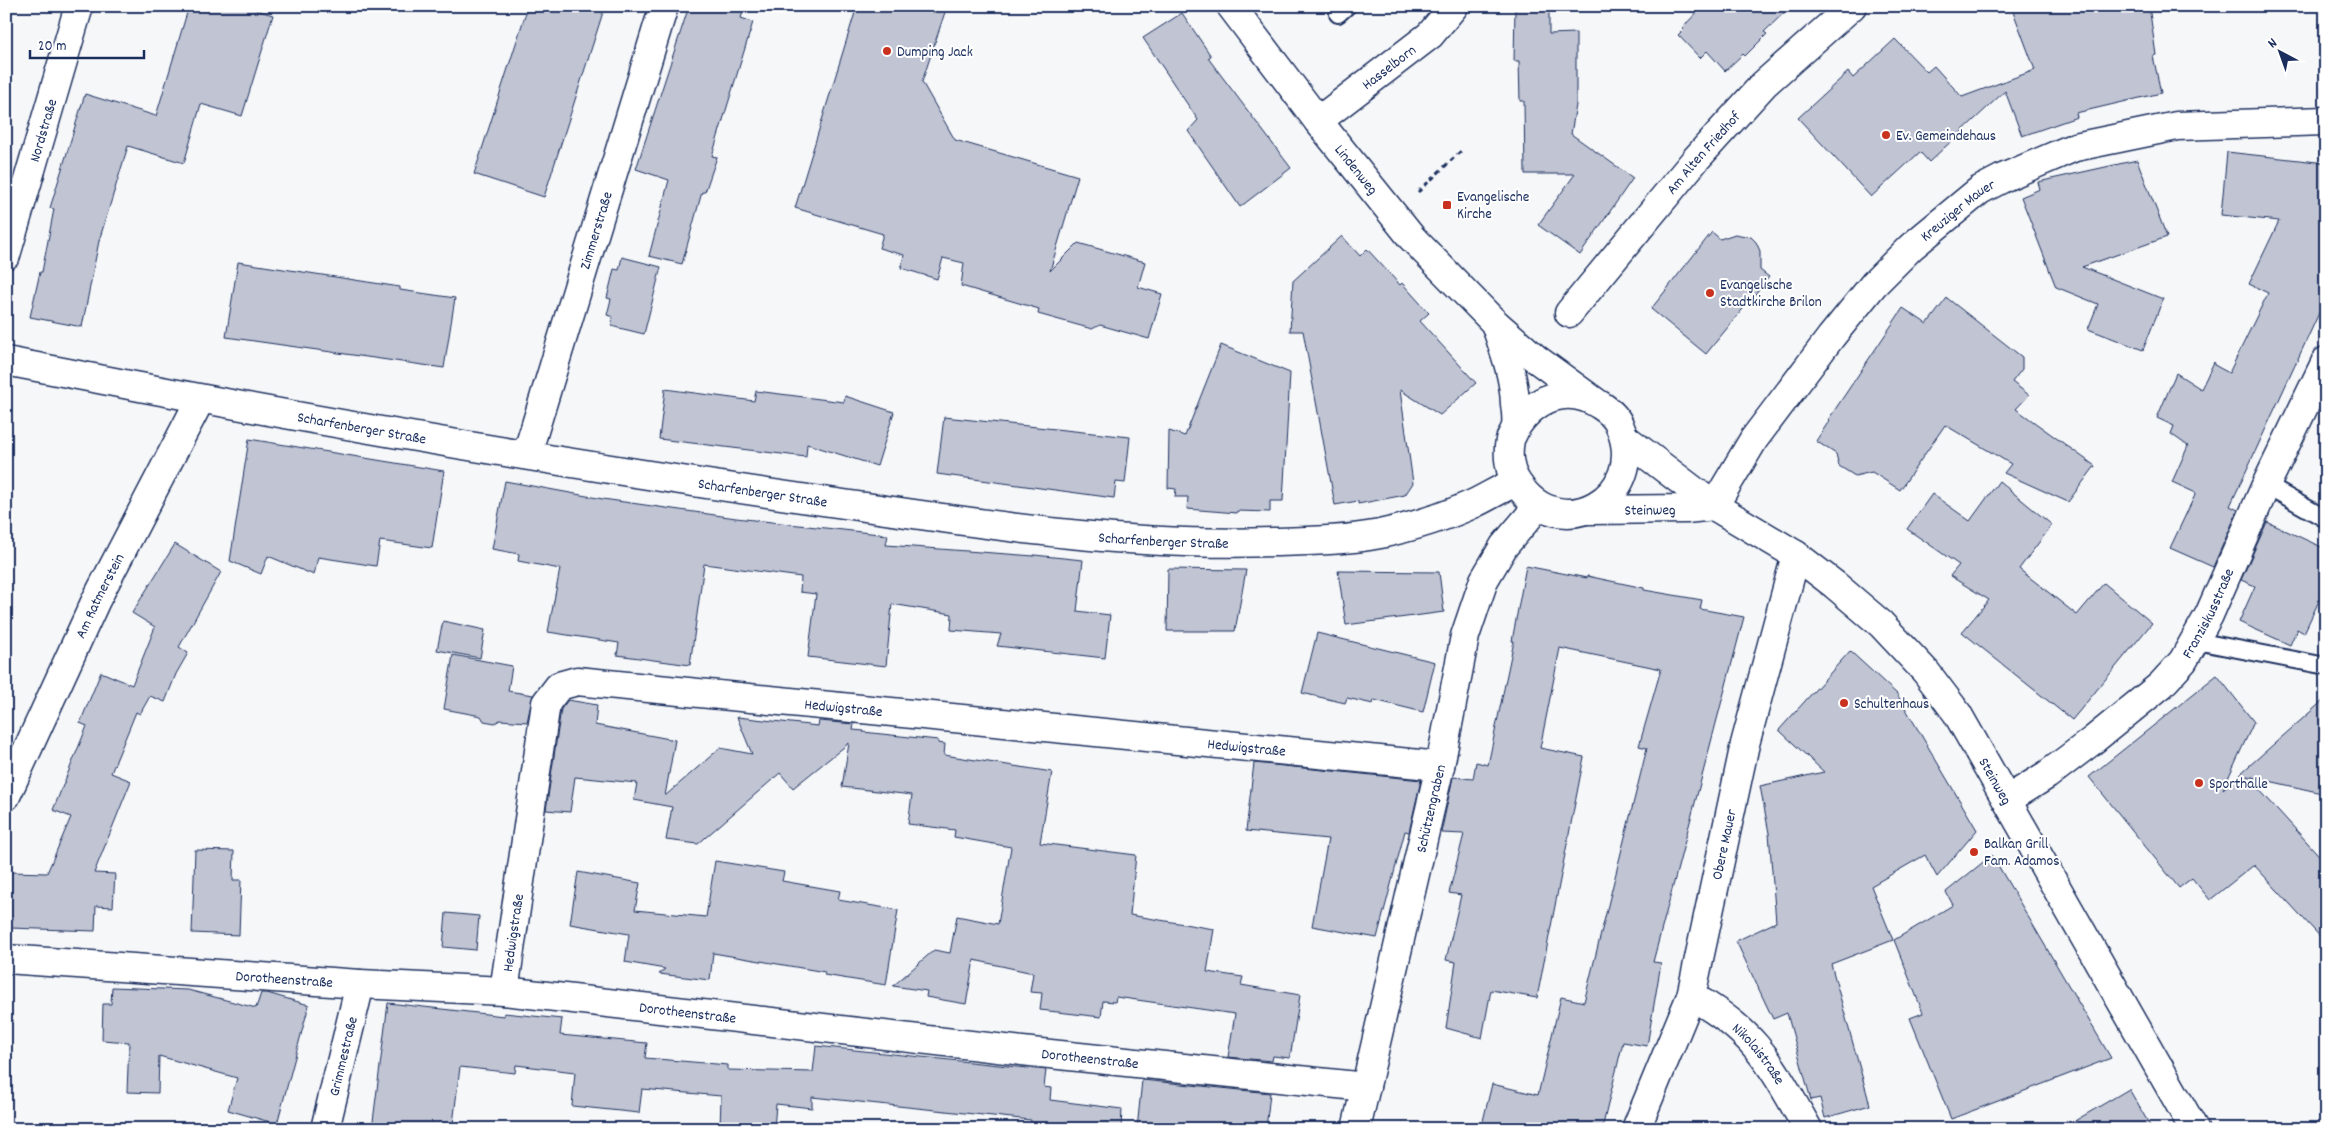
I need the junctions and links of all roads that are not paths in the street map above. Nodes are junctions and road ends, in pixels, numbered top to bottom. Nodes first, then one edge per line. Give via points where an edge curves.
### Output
1 (78, 6) edge
2 (664, 6) edge
3 (1230, 6) edge
4 (1454, 6) edge
5 (1852, 6) edge
6 (1318, 121) junction
7 (2326, 121) edge
8 (6, 255) edge
9 (1569, 313) dead end
10 (1494, 322) junction
11 (6, 361) edge
12 (2326, 361) edge
13 (200, 400) junction
14 (1594, 401) junction
15 (1516, 427) junction
16 (1626, 439) junction
17 (527, 454) junction
18 (1516, 482) junction
19 (2266, 485) junction
20 (1538, 506) junction
21 (1714, 506) junction
22 (1588, 510) junction
23 (2326, 519) edge
24 (1796, 555) junction
25 (2196, 641) junction
26 (2323, 668) edge
27 (1440, 766) junction
28 (6, 796) edge
29 (2007, 800) junction
30 (6, 959) edge
31 (360, 984) junction
32 (504, 991) junction
33 (1691, 996) junction
34 (1366, 1087) junction
35 (326, 1129) edge
36 (1356, 1129) edge
37 (1636, 1129) edge
38 (1808, 1129) edge
39 (2194, 1129) edge

1 - 8 street, Nordstraße
2 - 17 street, Zimmerstraße
3 - 6 street, Lindenweg
4 - 6 street, Hasselborn via 1430,35
5 - 9 street, Am Alten Friedhof via 1758,91 1696,159
6 - 10 street, Lindenweg via 1412,238
7 - 21 street, Kreuziger Mauer via 2177,126 2075,148 1980,190 1911,247 1874,284 1754,439
10 - 14 street, Lindenweg via 1535,358
10 - 15 street, Lindenweg via 1510,368
11 - 13 street, Scharfenberger Straße
12 - 19 street, Franziskusstraße
13 - 17 street, Scharfenberger Straße
13 - 28 street, Am Ratmerstein via 96,600
14 - 15 street via 1572,395 1549,398 1524,414
14 - 16 street via 1614,417
15 - 18 street via 1510,440 1509,455
16 - 21 street, Steinweg
16 - 22 street via 1626,465 1616,489
17 - 18 street, Scharfenberger Straße via 725,488 948,520 1126,539 1235,544 1334,540 1378,534 1448,514
18 - 20 street
19 - 23 lane
19 - 25 street, Franziskusstraße
20 - 22 street via 1554,512
20 - 27 street, Schützengraben via 1504,546 1484,580 1466,636
21 - 22 street, Steinweg
21 - 24 street, Steinweg
24 - 29 street, Steinweg via 1881,624 1926,672 1958,713
24 - 33 street, Obere Mauer via 1745,744
25 - 26 lane
25 - 29 street, Franziskusstraße via 2161,686 2047,776
27 - 32 street, Hedwigstraße via 577,681 558,686 546,704
27 - 34 street, Schützengraben
29 - 39 street, Steinweg
30 - 31 street, Dorotheenstraße
31 - 32 street, Dorotheenstraße
31 - 35 street, Grimmestraße
32 - 34 street, Dorotheenstraße
33 - 37 street, Obere Mauer
33 - 38 street, Nikolaistraße via 1718,1010 1750,1037 1776,1073
34 - 36 street, Schützengraben

